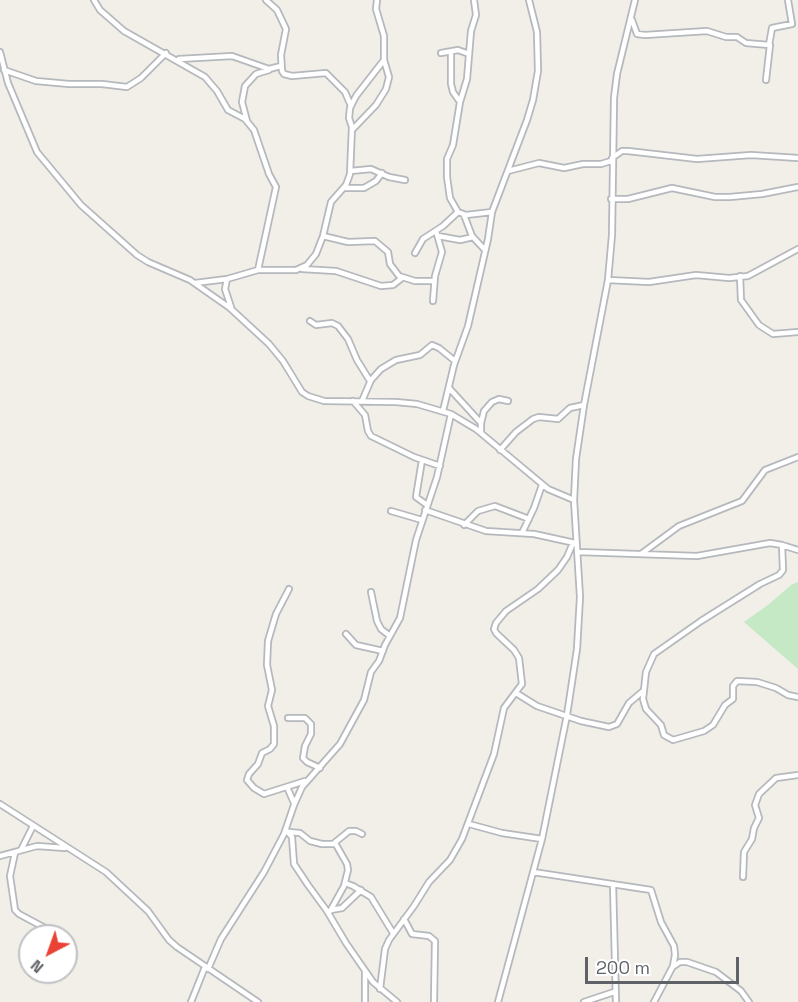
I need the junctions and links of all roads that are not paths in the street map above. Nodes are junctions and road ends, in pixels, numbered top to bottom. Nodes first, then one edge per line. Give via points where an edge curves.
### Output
1 (94, 0) edge
2 (266, 0) edge
3 (377, 0) edge
4 (474, 0) edge
5 (529, 0) edge
6 (635, 0) edge
7 (788, 0) edge
8 (631, 17) junction
9 (770, 45) junction
10 (0, 52) edge
11 (451, 52) junction
12 (166, 53) junction
13 (441, 53) dead end
14 (469, 54) junction
15 (177, 59) junction
16 (384, 60) junction
17 (280, 66) junction
18 (269, 69) junction
19 (4, 70) junction
20 (766, 80) dead end
21 (460, 102) junction
22 (351, 106) junction
23 (247, 121) junction
24 (352, 130) junction
25 (798, 158) edge
26 (611, 159) junction
27 (351, 171) junction
28 (508, 171) junction
29 (382, 173) junction
30 (405, 180) dead end
31 (798, 187) edge
32 (344, 188) junction
33 (611, 199) junction
34 (458, 212) junction
35 (492, 212) junction
36 (464, 215) junction
37 (437, 234) junction
38 (323, 236) junction
39 (473, 237) junction
40 (798, 249) edge
41 (486, 250) junction
42 (416, 253) dead end
43 (302, 269) junction
44 (258, 270) junction
45 (740, 276) junction
46 (402, 278) junction
47 (227, 279) junction
48 (608, 280) junction
49 (434, 281) junction
50 (195, 283) junction
51 (433, 302) dead end
52 (232, 310) junction
53 (310, 321) dead end
54 (798, 332) edge
55 (455, 361) junction
56 (370, 381) junction
57 (448, 387) junction
58 (353, 401) junction
59 (362, 401) junction
60 (508, 401) dead end
61 (584, 405) junction
62 (442, 411) junction
63 (451, 414) junction
64 (481, 423) junction
65 (481, 433) junction
66 (500, 450) junction
67 (798, 457) edge
68 (422, 460) junction
69 (440, 466) junction
70 (542, 484) junction
71 (574, 500) junction
72 (426, 508) junction
73 (391, 511) dead end
74 (529, 519) junction
75 (422, 520) junction
76 (464, 525) junction
77 (522, 533) junction
78 (575, 543) junction
79 (782, 545) junction
80 (798, 550) edge
81 (578, 552) junction
82 (641, 554) junction
83 (289, 589) dead end
84 (371, 592) dead end
85 (346, 634) dead end
86 (390, 636) junction
87 (383, 651) junction
88 (642, 692) junction
89 (516, 693) junction
90 (798, 697) edge
91 (636, 698) junction
92 (643, 699) junction
93 (567, 715) junction
94 (288, 718) dead end
95 (320, 768) junction
96 (798, 775) edge
97 (308, 780) junction
98 (287, 787) junction
99 (294, 803) junction
100 (0, 804) edge
101 (469, 824) junction
102 (33, 826) junction
103 (287, 831) junction
104 (362, 834) dead end
105 (542, 839) junction
106 (335, 843) junction
107 (67, 848) junction
108 (18, 851) junction
109 (0, 855) edge
110 (533, 872) junction
111 (743, 877) dead end
112 (345, 883) junction
113 (613, 884) junction
114 (361, 890) junction
115 (330, 912) junction
116 (404, 919) junction
117 (38, 924) edge
118 (393, 933) junction
119 (673, 966) junction
120 (207, 968) junction
121 (365, 971) junction
122 (380, 989) junction
123 (614, 992) junction
124 (191, 1002) edge
125 (258, 1002) edge
126 (365, 1002) edge
127 (397, 1002) edge
128 (434, 1002) edge
129 (498, 1002) edge
130 (584, 1002) edge
131 (616, 1002) edge
132 (654, 1002) edge
133 (749, 1002) edge

1 - 12 street via 124,31
2 - 17 street via 278,10 286,29
3 - 16 street
4 - 14 street via 476,13
5 - 28 street via 537,32 538,71 527,120
6 - 8 street
7 - 9 street via 791,25 772,28
8 - 9 street via 637,34 710,32 737,37 746,43
8 - 26 street via 617,74
9 - 20 street
10 - 19 street
11 - 13 street
11 - 14 street
11 - 21 street via 452,89
12 - 15 street
12 - 19 street via 127,87 36,81
14 - 21 street
15 - 18 street via 236,56
15 - 23 street via 205,77 228,110
16 - 22 street
16 - 24 street via 386,89
17 - 18 street
17 - 22 street via 288,75 329,74
18 - 23 street via 252,77 245,86 242,102
19 - 50 street via 38,152 81,205 137,255
21 - 34 street via 447,166 450,198
22 - 24 street
23 - 44 street via 276,187
24 - 27 street
25 - 26 street via 761,155 697,159 624,151
26 - 28 street via 601,164 564,168 540,163
26 - 33 street
27 - 29 street via 365,168
27 - 32 street
28 - 35 street
29 - 30 street
29 - 32 street via 364,188
31 - 33 street via 730,197 667,188 639,197
32 - 38 street via 331,202
33 - 48 street
34 - 36 street
34 - 37 street
35 - 36 street
35 - 41 street
36 - 39 street
37 - 39 street via 460,240
37 - 42 street via 423,239
37 - 49 street via 442,252
38 - 43 street via 316,254
38 - 46 street via 348,242 375,242 388,252 393,270
39 - 41 street
40 - 45 street via 754,274
41 - 55 street via 465,339
43 - 44 street
43 - 46 street via 336,271 381,286 393,285
44 - 47 street
45 - 48 street via 696,275 649,282
45 - 54 street via 741,300 759,326 773,334
46 - 49 street
47 - 50 street
47 - 52 street via 225,289
48 - 61 street
49 - 51 street
50 - 52 street
52 - 58 street via 269,344 302,392 324,401
53 - 56 street via 318,326 338,326
55 - 56 street via 431,345 420,355 388,364
55 - 57 street
56 - 59 street
57 - 62 street
57 - 64 street
58 - 59 street
58 - 68 street via 365,415 370,436
59 - 62 street via 417,404
60 - 64 street via 492,402
61 - 66 street via 568,410 558,419 533,419
61 - 71 street
62 - 63 street
63 - 65 street
63 - 69 street
64 - 65 street
65 - 66 street
66 - 70 street
67 - 82 street via 765,470 741,501 679,526
68 - 69 street
68 - 72 street via 416,496
69 - 72 street
70 - 71 street
70 - 74 street
71 - 78 street
72 - 75 street
72 - 76 street
73 - 75 street
74 - 76 street via 495,506 478,511
74 - 77 street
75 - 86 street via 400,618
76 - 77 street
77 - 78 street
78 - 81 street
78 - 89 street via 550,578 496,623 496,633 514,650 520,664 522,684
79 - 80 street
79 - 82 street via 770,543 697,556
79 - 88 street via 782,572 659,650 650,662
81 - 82 street
81 - 93 street via 579,629
83 - 98 street via 268,641 272,690 268,705 274,744 262,753 247,780 264,794
84 - 86 street via 377,621
85 - 87 street via 356,645
86 - 87 street
87 - 95 street via 363,700 339,744
88 - 91 street
88 - 92 street
89 - 93 street via 537,706
89 - 101 street via 504,708 494,754
90 - 92 street via 757,682 737,681 733,699 713,725 673,740 664,735
91 - 92 street
91 - 93 street via 614,726
93 - 105 street
94 - 95 street via 305,718 311,723 303,758
95 - 97 street
96 - 111 street via 776,778 759,794 759,818 744,852
97 - 98 street
97 - 99 street
98 - 99 street
99 - 103 street
100 - 102 street
101 - 105 street
101 - 116 street via 450,860 429,882
102 - 107 street
102 - 108 street
103 - 106 street via 300,833 317,844
103 - 115 street via 294,848 294,864
103 - 120 street
104 - 106 street via 350,831
105 - 110 street
106 - 112 street via 347,864
107 - 108 street via 37,846
107 - 120 street via 115,879 155,919 169,940
108 - 109 street
108 - 117 street via 10,876 15,910
110 - 113 street
110 - 129 street
112 - 114 street
112 - 115 street
113 - 119 street via 651,890 661,922 674,945
113 - 123 street
114 - 115 street via 342,908
114 - 118 street via 376,902
115 - 121 street
116 - 118 street
116 - 128 street via 412,934 429,936 435,941
118 - 122 street via 385,949
119 - 132 street
119 - 133 street via 687,962 716,972
120 - 124 street
120 - 125 street
121 - 122 street
121 - 126 street
122 - 127 street
123 - 130 street
123 - 131 street

